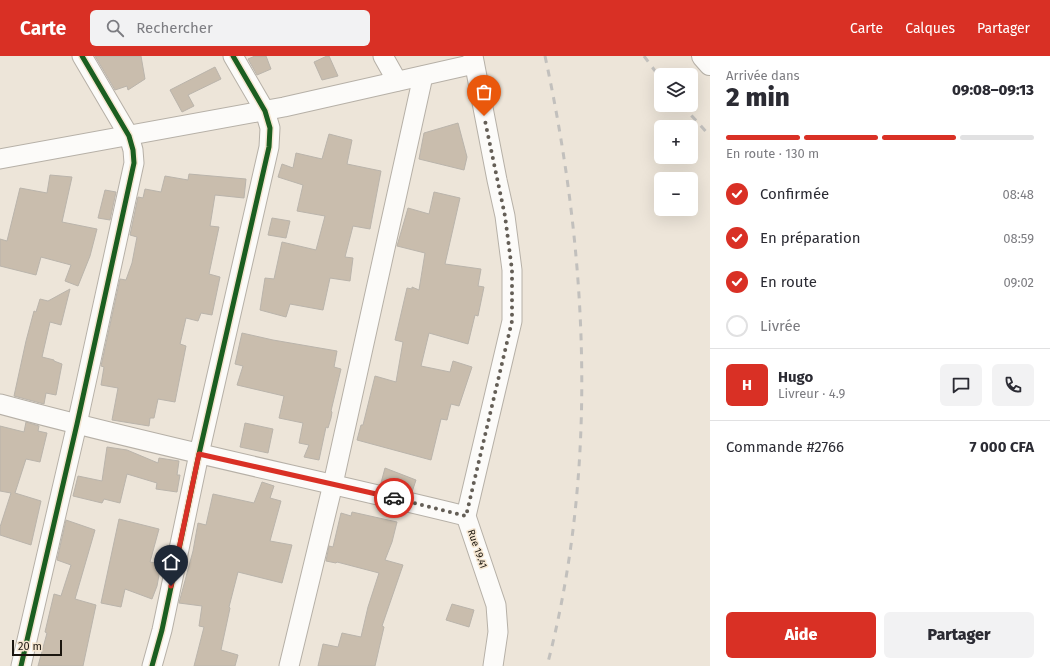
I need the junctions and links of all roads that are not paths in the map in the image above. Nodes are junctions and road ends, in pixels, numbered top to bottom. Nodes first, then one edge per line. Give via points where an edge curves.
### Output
1 (82, 56) edge
2 (233, 56) edge
3 (383, 56) edge
4 (703, 56) edge
5 (474, 60) edge
6 (710, 64) edge
7 (423, 76) junction
8 (397, 81) junction
9 (265, 111) junction
10 (129, 136) junction
11 (0, 159) edge
12 (0, 404) edge
13 (78, 424) junction
14 (199, 454) junction
15 (333, 484) junction
16 (466, 516) junction
17 (21, 666) edge
18 (152, 666) edge
19 (288, 666) edge
20 (493, 666) edge

1 - 10 street
2 - 9 street
3 - 8 street
4 - 6 main road
5 - 7 street
5 - 16 street, Rue 19.41 via 505,216 512,270 512,321
7 - 8 street
7 - 15 street
8 - 9 street
9 - 10 street
9 - 14 street via 270,128 269,147
10 - 11 street
10 - 13 street via 134,163
12 - 13 street
13 - 14 street
13 - 17 street
14 - 15 street
14 - 18 street
15 - 16 street
15 - 19 street
16 - 20 street, Rue 19.41 via 496,606 498,632

